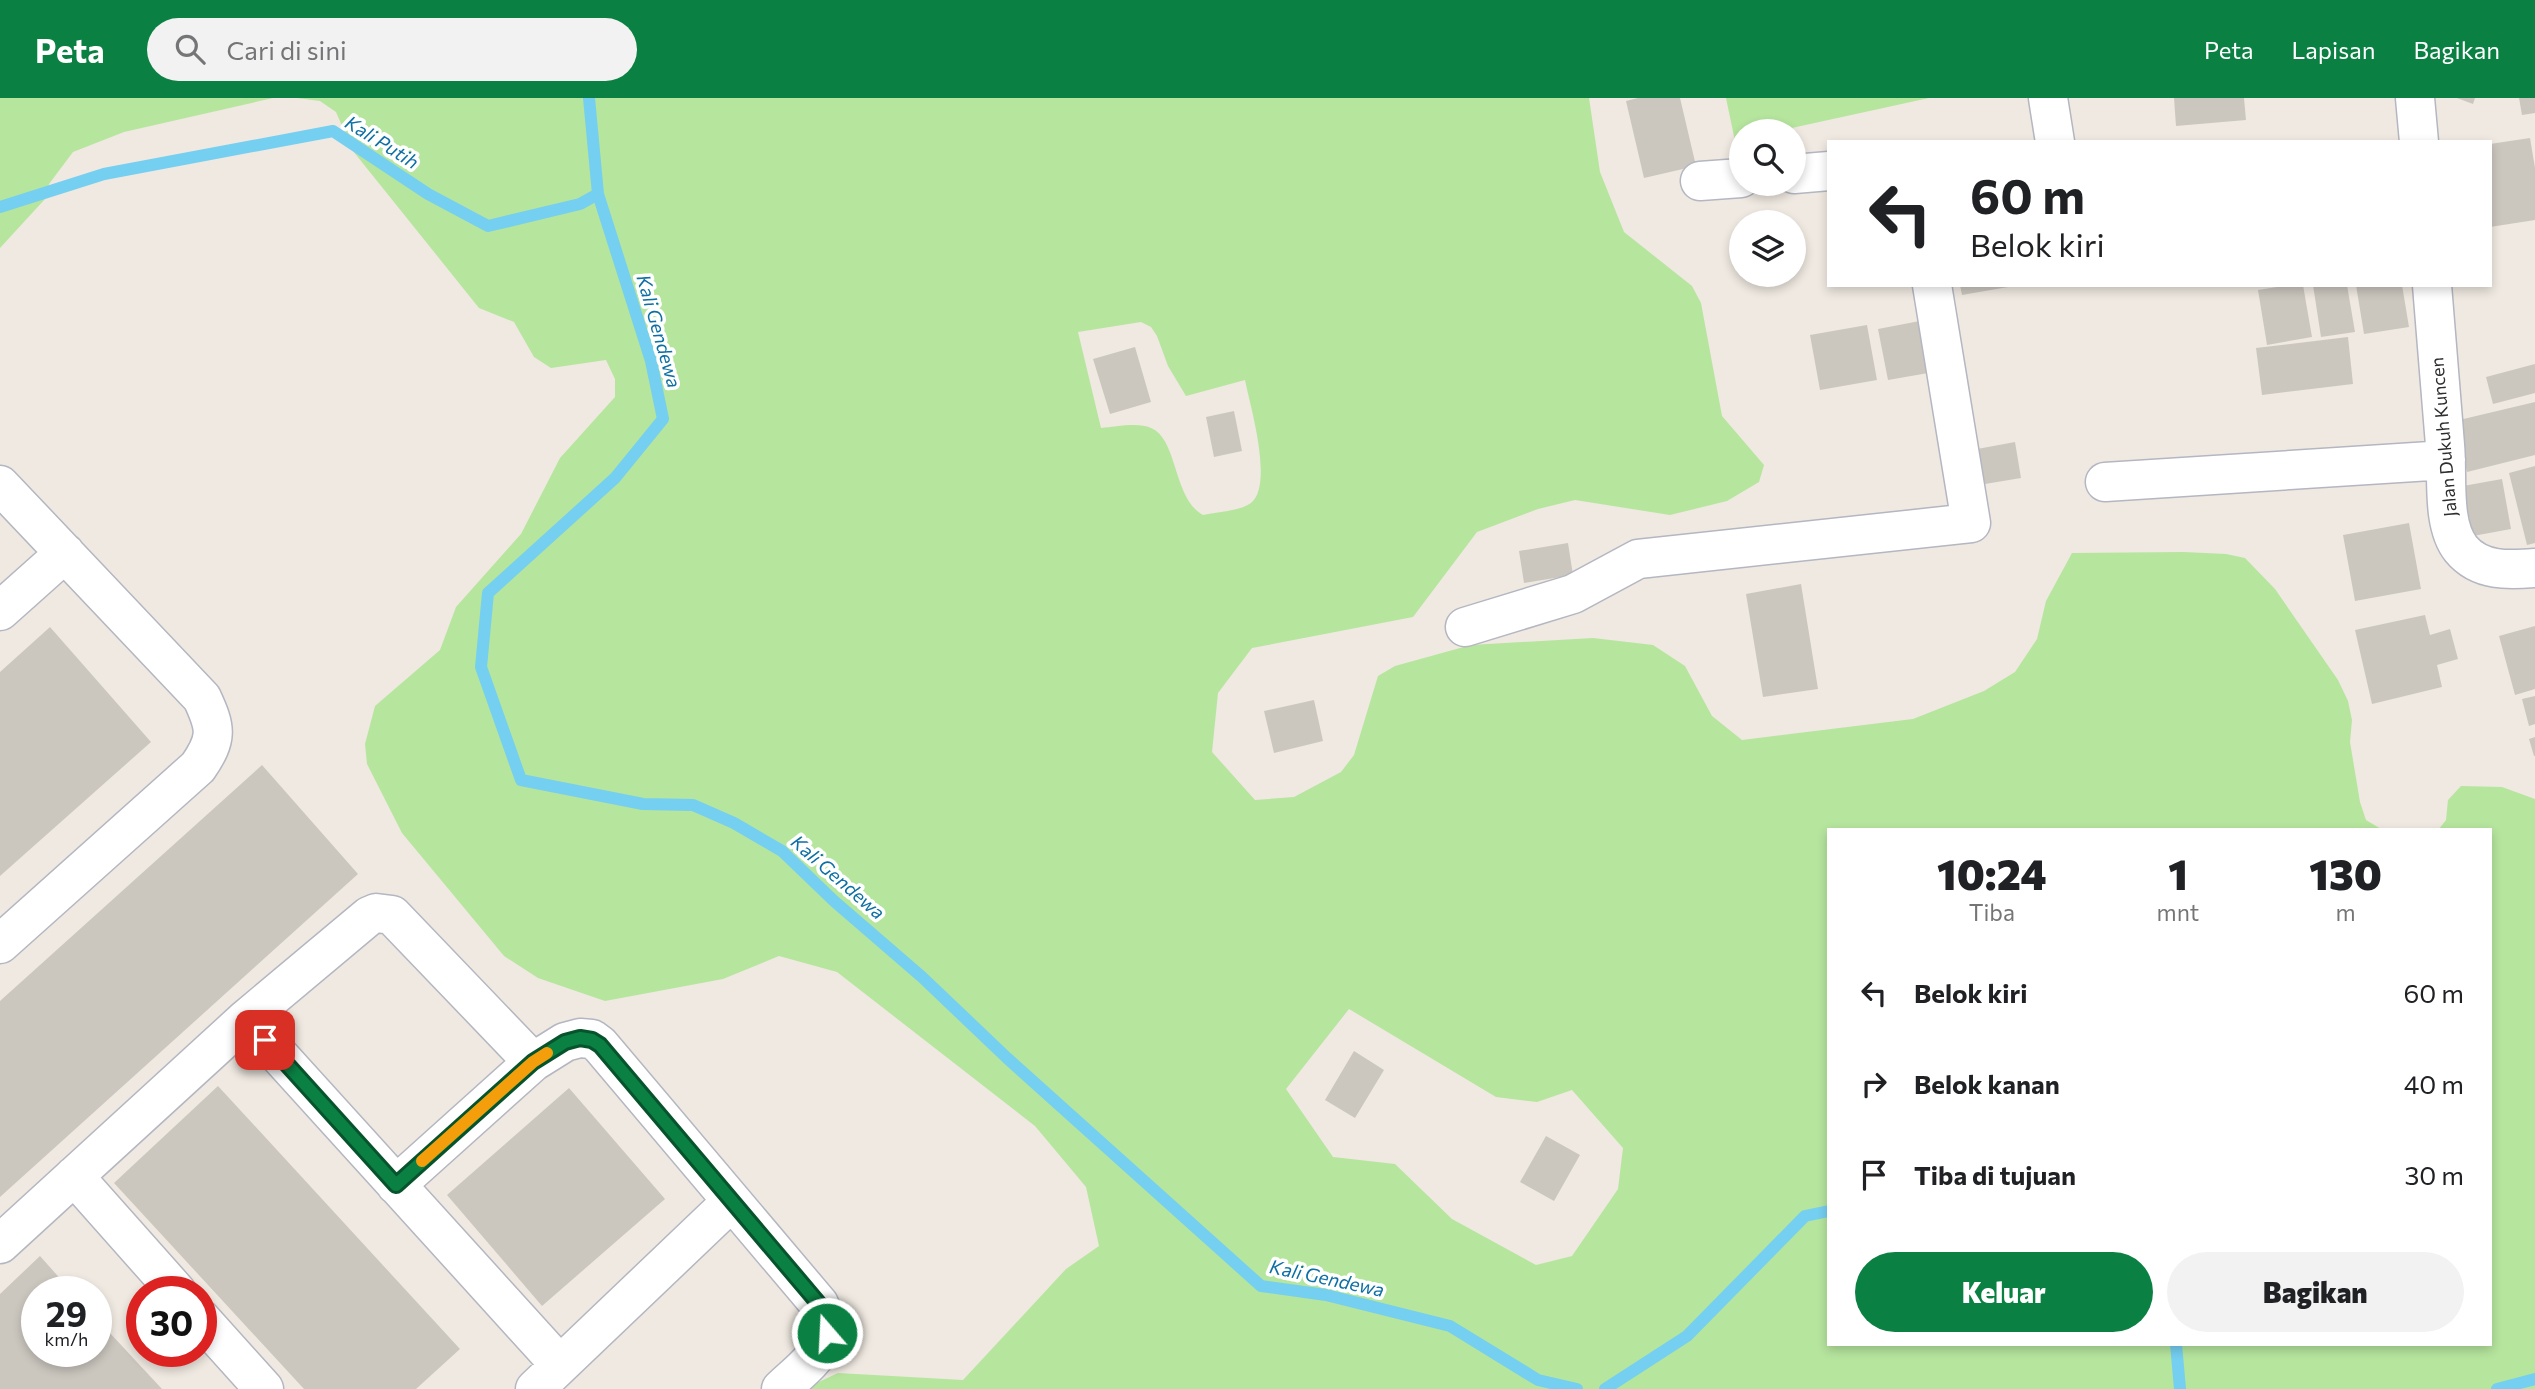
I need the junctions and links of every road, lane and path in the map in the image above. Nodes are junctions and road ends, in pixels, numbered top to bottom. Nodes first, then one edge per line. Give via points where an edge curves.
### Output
1 (2048, 98) edge
2 (2415, 98) edge
3 (2054, 140) edge
4 (2419, 140) edge
5 (1827, 171) edge
6 (1806, 173) edge
7 (1729, 179) edge
8 (1700, 181) dead end
9 (1932, 287) edge
10 (2432, 287) edge
11 (2446, 460) junction
12 (2105, 482) dead end
13 (0, 485) edge
14 (65, 553) junction
15 (2535, 568) edge
16 (0, 611) edge
17 (1465, 627) dead end
18 (0, 944) edge
19 (246, 1019) junction
20 (533, 1062) junction
21 (74, 1177) junction
22 (396, 1185) junction
23 (732, 1202) junction
24 (0, 1244) edge
25 (163, 1276) edge
26 (217, 1337) edge
27 (547, 1377) edge
28 (264, 1389) edge
29 (781, 1389) edge

1 - 3 street
2 - 4 street
5 - 6 street
7 - 8 street
9 - 17 street via 1971,523 1638,559 1573,594
10 - 11 street, Jalan Dukuh Kuncen
11 - 12 street
11 - 15 street, Jalan Dukuh Kuncen via 2445,495 2460,548 2495,569
13 - 14 street
14 - 16 street
14 - 18 street via 202,698 214,735 198,766
19 - 20 street via 369,916 384,913 392,915
19 - 21 street
19 - 22 street
20 - 22 street
20 - 23 street via 580,1038 600,1045
21 - 24 street
21 - 25 street
22 - 27 street
23 - 27 street
23 - 29 street via 826,1318 821,1349
26 - 28 street

